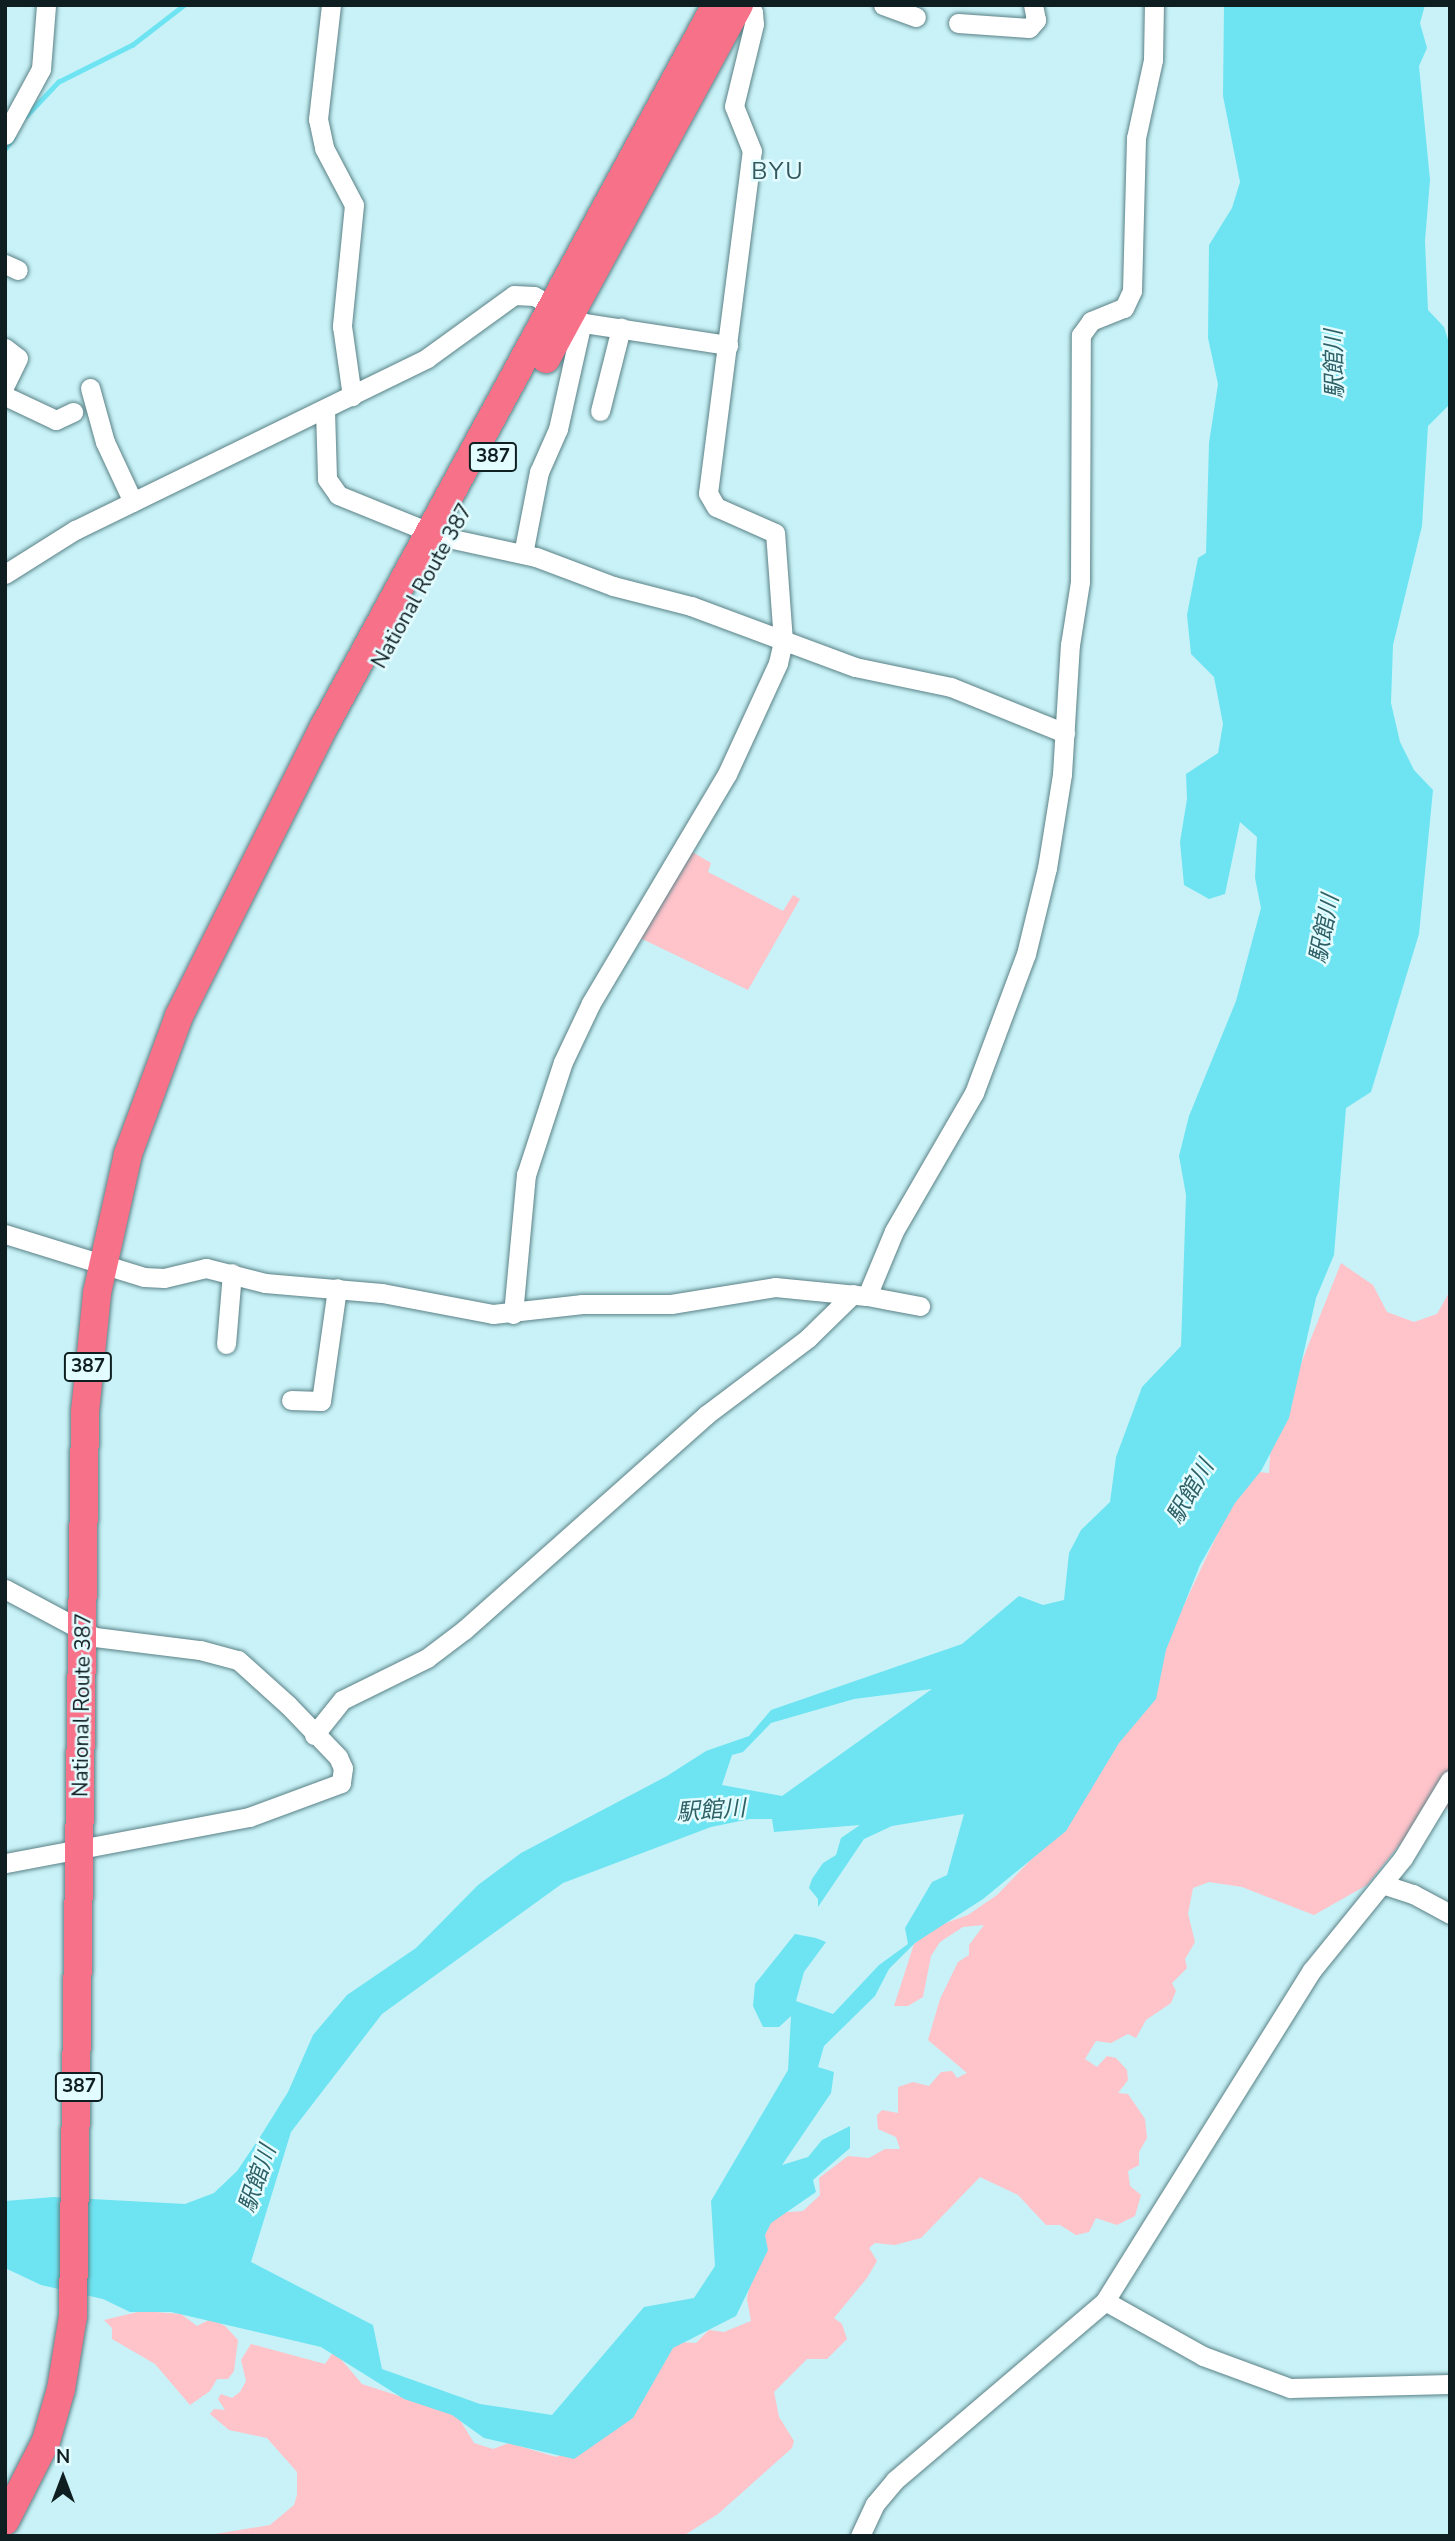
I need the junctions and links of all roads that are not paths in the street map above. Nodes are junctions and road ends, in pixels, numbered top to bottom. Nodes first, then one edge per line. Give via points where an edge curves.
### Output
1 (46, 5) edge
2 (331, 5) edge
3 (716, 5) edge
4 (741, 5) edge
5 (1033, 5) edge
6 (1154, 5) edge
7 (958, 23) dead end
8 (12, 111) edge
9 (5, 135) edge
10 (568, 315) junction
11 (621, 328) junction
12 (728, 345) junction
13 (5, 348) edge
14 (5, 385) edge
15 (90, 387) dead end
16 (5, 396) edge
17 (352, 396) junction
18 (325, 410) junction
19 (600, 411) dead end
20 (73, 412) dead end
21 (133, 502) junction
22 (439, 535) junction
23 (523, 554) junction
24 (5, 574) edge
25 (783, 641) junction
26 (1065, 733) junction
27 (5, 1234) edge
28 (102, 1266) junction
29 (232, 1273) junction
30 (337, 1288) junction
31 (860, 1295) junction
32 (920, 1306) dead end
33 (513, 1314) junction
34 (226, 1344) dead end
35 (291, 1401) dead end
36 (5, 1589) edge
37 (82, 1630) junction
38 (314, 1735) junction
39 (1450, 1780) edge
40 (80, 1854) junction
41 (5, 1863) edge
42 (1382, 1884) junction
43 (1450, 1914) edge
44 (1105, 2301) junction
45 (1450, 2384) edge
46 (5, 2521) edge
47 (860, 2536) edge

1 - 8 street via 41,69
2 - 17 street via 317,119 324,148 354,205 342,326
3 - 10 highway, National Route 387 / 387
4 - 10 highway, National Route 387 / 387
4 - 12 street via 755,17 734,106 752,151
5 - 7 street via 1037,20 1029,29
6 - 26 street via 1153,60 1136,138 1132,290 1124,308 1091,321 1082,335 1080,582 1070,645
8 - 9 street
10 - 11 street
10 - 17 street via 534,296 514,295 439,351
10 - 22 highway, National Route 387 / 387
10 - 23 street via 558,429 539,472
11 - 12 street
11 - 19 street
12 - 25 street via 709,499 716,507 775,533
13 - 14 street via 18,358
15 - 21 street via 105,442
16 - 20 street via 56,419
17 - 18 street
18 - 21 street
18 - 22 street via 327,479 334,493
21 - 24 street via 63,537
22 - 23 street
22 - 28 highway, National Route 387 / 387 via 325,725 157,1068 128,1154
23 - 25 street via 691,606
25 - 26 street via 855,667 951,688
25 - 33 street via 778,663 727,774 595,995 562,1062 526,1175
26 - 31 street via 1047,868 1004,1018 964,1115
27 - 28 street
28 - 29 street via 158,1279 196,1268
28 - 37 highway, National Route 387 / 387 via 87,1376
29 - 30 street via 265,1283
29 - 34 street
30 - 33 street via 400,1295 478,1313
30 - 35 street via 321,1401
31 - 32 street
31 - 33 street via 758,1287 671,1304 582,1304
31 - 38 street via 706,1415 464,1630 427,1658 342,1700
36 - 37 street
37 - 38 street via 105,1639 200,1650 238,1660
37 - 40 highway, National Route 387 / 387
38 - 40 street via 342,1763 341,1783 219,1825
39 - 42 street
40 - 41 street
40 - 46 highway, National Route 387 / 387 via 73,2316 61,2389 46,2441
42 - 43 street
42 - 44 street via 1312,1970
44 - 45 street via 1203,2356 1279,2386
44 - 47 street via 895,2480 875,2504

